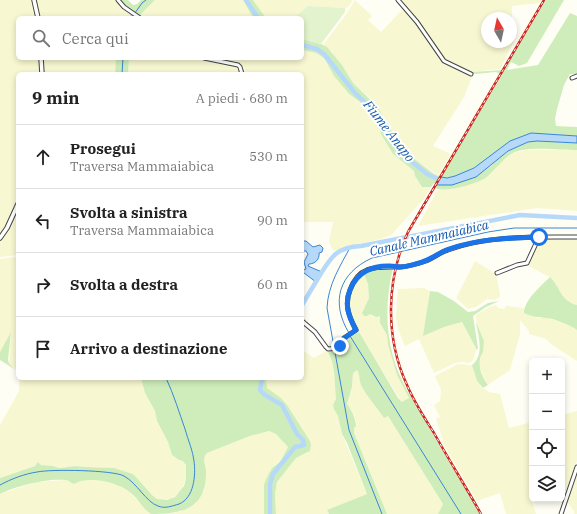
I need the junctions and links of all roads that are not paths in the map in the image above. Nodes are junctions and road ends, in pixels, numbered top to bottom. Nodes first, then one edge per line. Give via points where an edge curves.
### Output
1 (34, 0) edge
2 (118, 0) edge
3 (398, 0) edge
4 (38, 16) edge
5 (136, 16) edge
6 (41, 60) edge
7 (214, 60) edge
8 (42, 72) edge
9 (241, 72) edge
10 (471, 74) dead end
11 (577, 76) edge
12 (572, 78) dead end
13 (16, 208) edge
14 (539, 237) junction
15 (577, 237) edge
16 (0, 238) edge
17 (497, 273) dead end
18 (304, 323) edge
19 (577, 467) edge
20 (561, 514) edge

1 - 4 street
2 - 5 street
3 - 10 street via 444,61
6 - 8 street
7 - 9 street via 238,65
11 - 12 street
13 - 16 street
14 - 15 street
14 - 17 street via 526,263
14 - 18 street via 487,240 452,248 427,260 402,267 382,266 366,270 353,282 348,296 349,318 356,330 345,337 336,348 328,349
19 - 20 street

